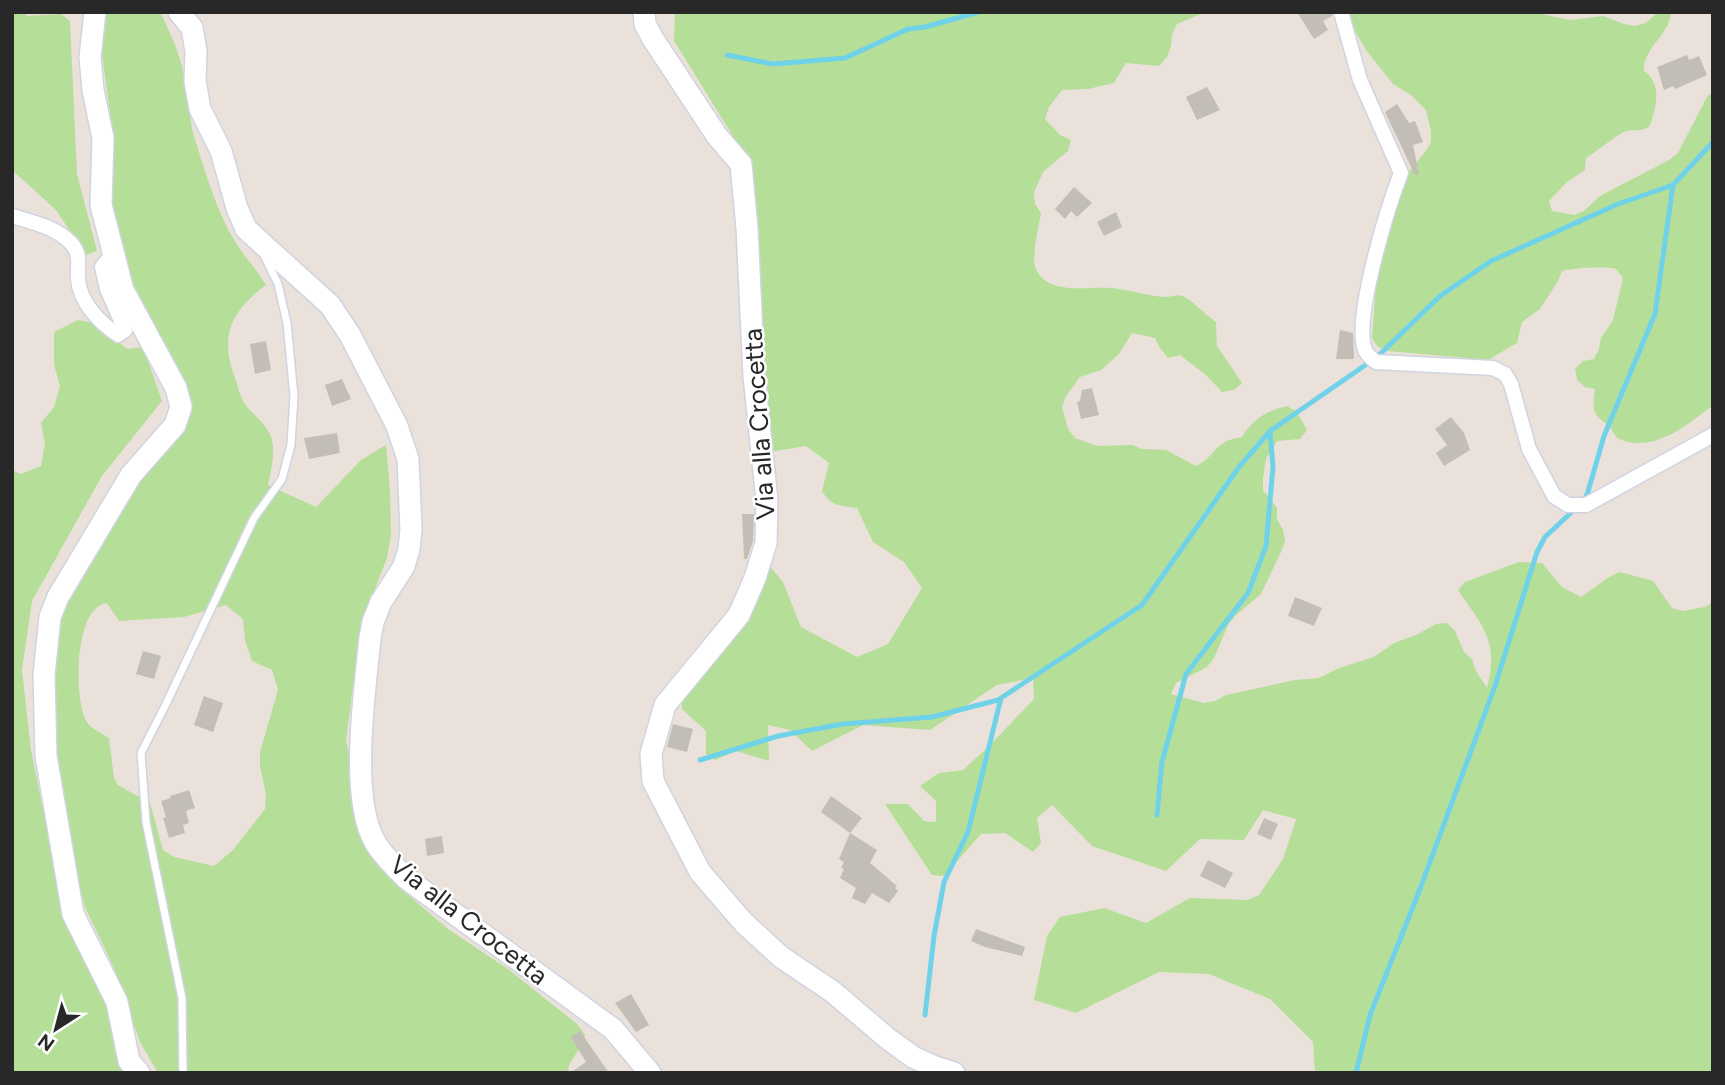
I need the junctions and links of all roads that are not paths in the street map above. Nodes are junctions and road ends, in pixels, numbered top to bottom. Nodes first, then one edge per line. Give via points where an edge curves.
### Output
1 (95, 12) edge
2 (178, 12) edge
3 (644, 12) edge
4 (1341, 12) edge
5 (12, 216) edge
6 (259, 242) junction
7 (113, 253) junction
8 (1713, 435) edge
9 (139, 1073) edge
10 (183, 1073) edge
11 (650, 1073) edge
12 (954, 1073) edge

1 - 7 street via 90,57 103,138 101,205
2 - 6 street, Via alla Crocetta via 192,28 200,109 221,150 246,229
3 - 12 street, Via alla Crocetta via 653,39 717,136 741,164 767,501 766,543 755,578 739,615 665,705 651,754 653,781 700,872 744,923 781,957 833,992 913,1057
4 - 8 street via 1360,80 1401,173 1373,266 1363,328 1369,356 1376,362 1493,368 1505,374 1533,457 1554,496 1568,505 1586,505
5 - 7 street via 51,228 71,243 79,257 78,280 84,300 105,327 118,335 125,330 102,267
6 - 10 lane via 278,284 287,323 294,396 291,445 282,479 254,518 141,753 146,822 182,998
6 - 11 street, Via alla Crocetta via 330,306 350,335 397,426 408,459 409,550 381,602 368,651 360,741 364,812 374,841 407,879 613,1029
7 - 9 street via 123,290 176,388 181,407 175,425 131,475 50,617 44,675 46,756 73,914 117,1002 129,1061

